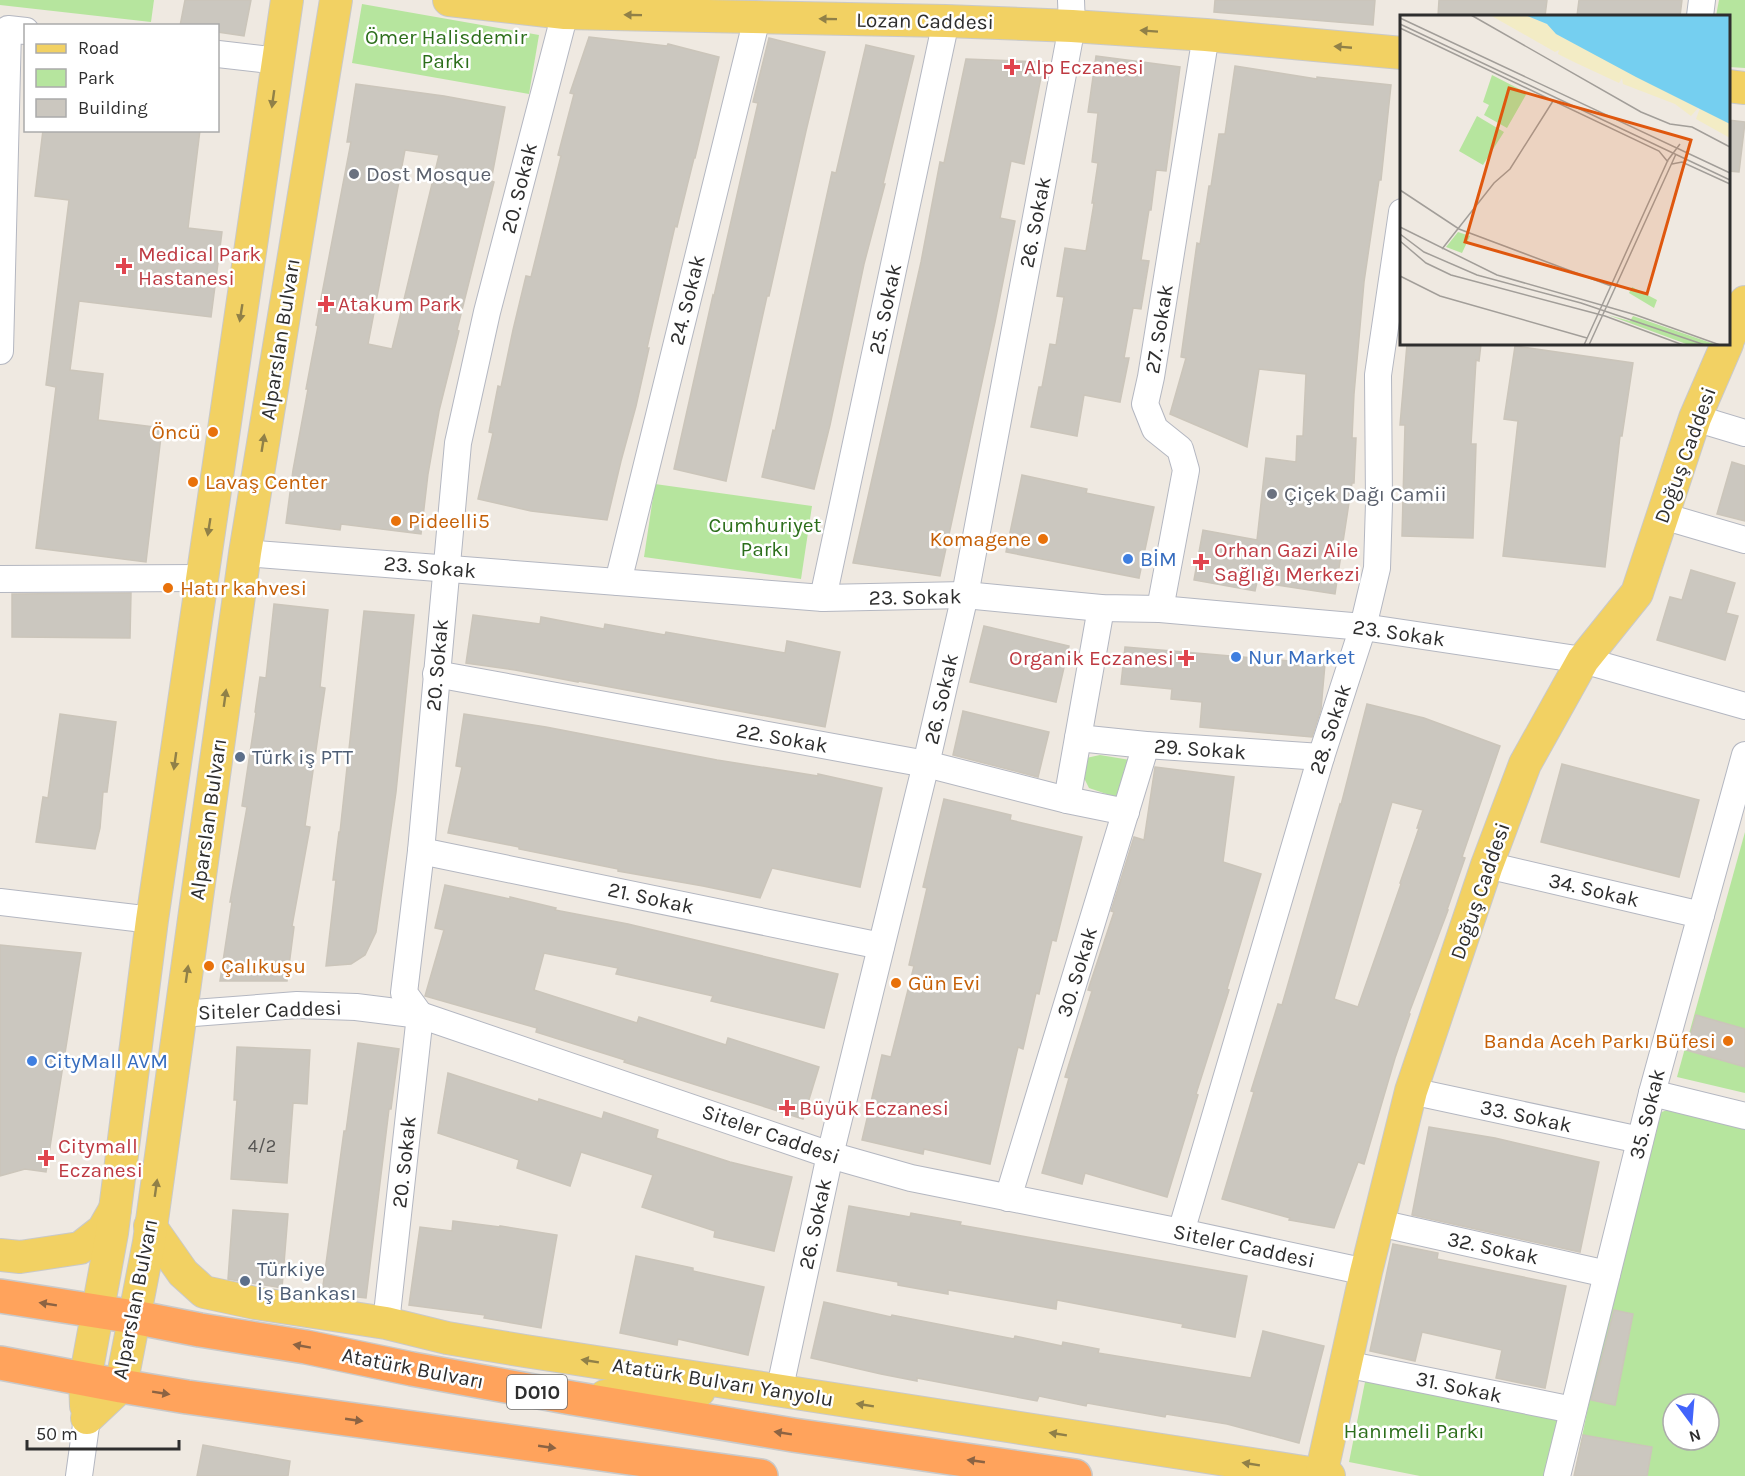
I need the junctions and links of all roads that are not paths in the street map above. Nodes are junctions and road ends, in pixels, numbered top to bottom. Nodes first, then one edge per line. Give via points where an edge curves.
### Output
1 (287, 0) edge
2 (336, 0) edge
3 (449, 0) edge
4 (1702, 0) edge
5 (565, 13) junction
6 (1071, 13) edge
7 (1700, 15) edge
8 (757, 18) junction
9 (946, 21) junction
10 (24, 31) edge
11 (1206, 35) junction
12 (1400, 53) edge
13 (219, 54) edge
14 (278, 61) junction
15 (1730, 86) edge
16 (1745, 88) edge
17 (2, 174) edge
18 (1400, 219) edge
19 (1745, 302) edge
20 (1730, 337) edge
21 (1727, 345) edge
22 (0, 351) edge
23 (1695, 418) junction
24 (1745, 433) edge
25 (1663, 516) junction
26 (1745, 540) edge
27 (245, 553) junction
28 (445, 569) junction
29 (201, 578) junction
30 (0, 579) edge
31 (618, 582) junction
32 (965, 596) junction
33 (823, 598) junction
34 (1101, 608) junction
35 (1160, 609) junction
36 (1363, 627) junction
37 (1583, 660) junction
38 (436, 674) junction
39 (1745, 706) edge
40 (1078, 738) junction
41 (1146, 745) junction
42 (1745, 755) edge
43 (1321, 758) junction
44 (926, 764) junction
45 (1068, 800) junction
46 (1126, 812) junction
47 (420, 851) junction
48 (1487, 865) junction
49 (0, 902) edge
50 (1701, 915) junction
51 (152, 920) junction
52 (881, 946) junction
53 (181, 1014) junction
54 (420, 1015) junction
55 (1412, 1091) junction
56 (1652, 1093) junction
57 (1745, 1116) edge
58 (1640, 1140) junction
59 (830, 1155) junction
60 (1008, 1198) junction
61 (116, 1206) junction
62 (1379, 1223) junction
63 (150, 1226) junction
64 (1181, 1232) junction
65 (0, 1256) edge
66 (1366, 1272) junction
67 (1607, 1274) junction
68 (0, 1296) edge
69 (97, 1312) junction
70 (134, 1317) junction
71 (386, 1323) junction
72 (0, 1363) edge
73 (1345, 1364) junction
74 (85, 1380) junction
75 (121, 1386) junction
76 (767, 1390) junction
77 (572, 1398) junction
78 (1573, 1410) junction
79 (87, 1418) junction
80 (1325, 1475) edge
81 (79, 1476) edge
82 (761, 1476) edge
83 (1076, 1476) edge
84 (1557, 1476) edge

1 - 14 main road, Alparslan Bulvarı
27 -> 2 main road, Alparslan Bulvarı
3 - 5 main road, Lozan Caddesi
4 - 7 street
8 -> 5 main road, Lozan Caddesi
5 - 28 street, 20. Sokak via 487,312 458,443
6 - 9 main road, Lozan Caddesi
11 -> 6 main road, Lozan Caddesi
6 - 32 street, 26. Sokak
9 -> 8 main road, Lozan Caddesi
8 - 31 street, 24. Sokak
9 - 33 street, 25. Sokak
10 - 17 street via 8,29
12 -> 11 main road, Lozan Caddesi
11 - 35 street, 27. Sokak via 1145,404 1155,429 1180,449 1186,470
13 - 14 street
14 -> 29 main road, Alparslan Bulvarı
15 - 16 main road
17 - 22 street
18 - 36 street, 28. Sokak via 1378,375 1377,568
19 - 20 main road, Doğuş Caddesi
21 - 23 main road, Doğuş Caddesi
23 - 24 street
23 - 25 main road, Doğuş Caddesi
25 - 26 street
25 - 37 main road, Doğuş Caddesi via 1637,593
27 - 28 street, 23. Sokak
27 - 29 main road
53 -> 27 main road, Alparslan Bulvarı
28 - 31 street, 23. Sokak
28 - 38 street, 20. Sokak
29 - 30 street
29 -> 51 main road, Alparslan Bulvarı
31 - 33 street, 23. Sokak
32 - 33 street, 23. Sokak
32 - 34 street, 23. Sokak
32 - 44 street, 26. Sokak
34 - 35 street, 23. Sokak
34 - 40 street
35 - 36 street, 23. Sokak
36 - 37 street, 23. Sokak
36 - 43 street, 28. Sokak
37 - 39 street, 23. Sokak
37 - 48 main road, Doğuş Caddesi via 1525,764
38 - 44 street, 22. Sokak
38 - 47 street, 20. Sokak
40 - 41 street, 29. Sokak
40 - 45 street
41 - 43 street, 29. Sokak
41 - 46 street, 30. Sokak
42 - 50 street, 35. Sokak
43 - 64 street, 28. Sokak
44 - 45 street, 22. Sokak
44 - 52 street, 26. Sokak
45 - 46 street, 22. Sokak
46 - 60 street, 30. Sokak
47 - 52 street, 21. Sokak
47 - 54 street, 20. Sokak via 404,993
48 - 50 street, 34. Sokak
48 - 55 main road, Doğuş Caddesi
49 - 51 street
50 - 56 street, 35. Sokak
51 - 61 main road, Alparslan Bulvarı
52 - 59 street, 26. Sokak
53 - 54 street, Siteler Caddesi via 297,1005
63 -> 53 main road, Alparslan Bulvarı
54 - 59 street, Siteler Caddesi
54 - 71 street, 20. Sokak
55 - 58 street, 33. Sokak
55 - 62 main road, Doğuş Caddesi
56 - 57 street
56 - 58 street, 35. Sokak
58 - 67 street, 35. Sokak
59 - 60 street, Siteler Caddesi via 911,1178
59 - 76 street, 26. Sokak
60 - 64 street, Siteler Caddesi
61 - 65 main road via 103,1230 80,1248 21,1257
61 - 69 main road, Alparslan Bulvarı
62 - 66 main road, Doğuş Caddesi
62 - 67 street, 32. Sokak
63 - 70 main road, Alparslan Bulvarı
63 - 71 main road, Atatürk Bulvarı Yanyolu via 183,1273 204,1292
64 - 66 street, Siteler Caddesi
66 - 73 main road, Doğuş Caddesi
67 - 78 street, 35. Sokak
69 -> 68 highway, Atatürk Bulvarı / D010
69 - 70 highway, Atatürk Bulvarı / D010
69 - 74 main road, Alparslan Bulvarı
70 - 75 main road, Alparslan Bulvarı
77 -> 70 highway, Atatürk Bulvarı / D010
76 -> 71 main road, Atatürk Bulvarı Yanyolu via 447,1338
72 - 74 highway
73 - 78 street, 31. Sokak
73 - 80 main road, Doğuş Caddesi
74 - 75 highway
74 - 79 main road, Alparslan Bulvarı
75 - 79 main road, Alparslan Bulvarı
75 -> 82 highway
76 - 77 main road
80 -> 76 main road, Atatürk Bulvarı Yanyolu
83 -> 77 highway, Atatürk Bulvarı / D010
78 - 84 street, 35. Sokak
79 - 81 street

